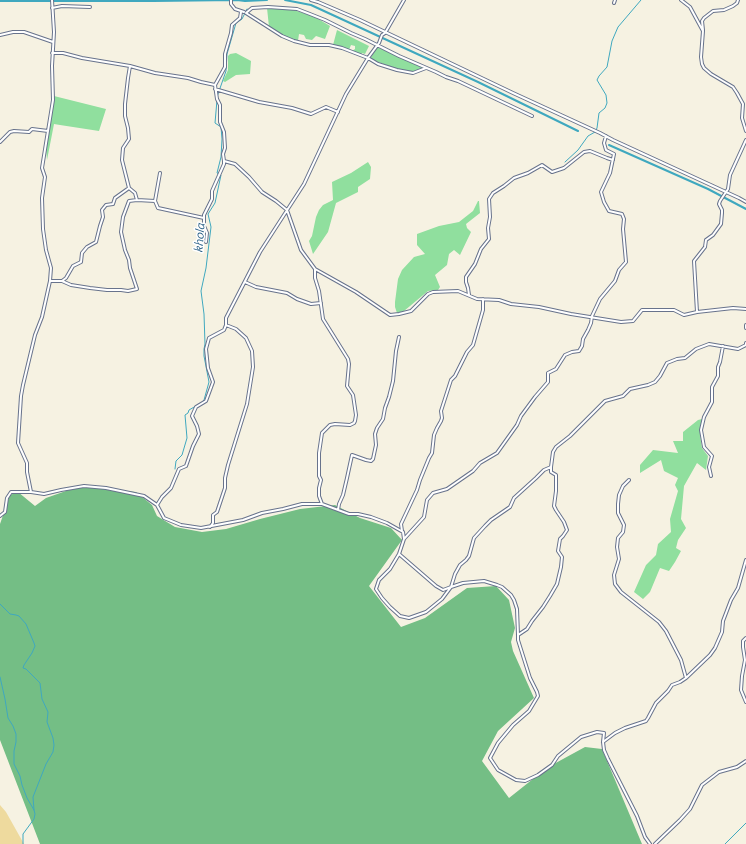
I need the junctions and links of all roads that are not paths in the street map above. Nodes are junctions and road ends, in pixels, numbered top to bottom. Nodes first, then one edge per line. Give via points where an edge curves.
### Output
1 (52, 0) edge
2 (231, 0) edge
3 (311, 0) edge
4 (404, 0) edge
5 (681, 0) edge
6 (738, 0) edge
7 (52, 8) junction
8 (90, 8) dead end
9 (703, 31) junction
10 (385, 33) junction
11 (0, 35) edge
12 (53, 42) junction
13 (378, 44) junction
14 (52, 53) junction
15 (368, 58) junction
16 (130, 66) junction
17 (426, 68) junction
18 (215, 85) junction
19 (215, 88) junction
20 (338, 112) junction
21 (532, 116) dead end
22 (48, 131) junction
23 (746, 131) edge
24 (606, 136) junction
25 (746, 140) edge
26 (0, 142) edge
27 (613, 160) junction
28 (224, 161) junction
29 (160, 172) dead end
30 (129, 188) junction
31 (725, 192) junction
32 (137, 200) junction
33 (156, 201) junction
34 (746, 202) edge
35 (287, 210) junction
36 (204, 218) junction
37 (206, 242) dead end
38 (315, 270) junction
39 (62, 280) junction
40 (50, 281) junction
41 (245, 282) junction
42 (469, 296) junction
43 (482, 299) junction
44 (321, 303) junction
45 (746, 309) edge
46 (697, 312) junction
47 (592, 316) junction
48 (226, 325) junction
49 (399, 337) dead end
50 (746, 343) edge
51 (723, 346) junction
52 (551, 467) junction
53 (711, 476) dead end
54 (629, 480) dead end
55 (31, 492) junction
56 (322, 504) junction
57 (157, 505) junction
58 (338, 510) junction
59 (0, 516) edge
60 (209, 527) junction
61 (403, 532) junction
62 (404, 538) junction
63 (399, 554) junction
64 (746, 560) edge
65 (452, 588) junction
66 (518, 635) junction
67 (746, 638) edge
68 (686, 678) junction
69 (746, 702) edge
70 (603, 742) junction
71 (746, 761) edge
72 (650, 844) edge
73 (655, 844) edge

1 - 7 street
2 - 18 street via 235,9 243,12 232,25 225,54 225,67
3 - 10 street
4 - 10 street
5 - 9 street via 690,7
6 - 9 street via 733,6 713,12 704,18
7 - 8 street
7 - 12 street
9 - 23 street via 702,64 711,74 733,87 738,93 743,104 742,118
10 - 13 street
10 - 24 street
11 - 12 street via 24,32
12 - 14 street
13 - 15 street
13 - 15 street via 297,9 252,8 246,13 294,41 310,45 329,45
13 - 17 street
14 - 16 street
14 - 22 street via 52,100
15 - 17 street via 384,66 413,73
15 - 20 street
16 - 18 street
16 - 30 street via 125,116 129,139 123,148 122,160
17 - 21 street
18 - 19 street
19 - 20 street via 259,102 311,114 326,107
19 - 28 street via 224,132
20 - 35 street via 304,184
22 - 26 street via 14,131
22 - 40 street via 42,168 45,177 42,198 43,229 51,268
24 - 27 street via 606,150 614,154
24 - 31 street
25 - 31 street
27 - 42 street via 590,151 584,152 564,168 552,172 542,165 514,178 493,193 489,199 488,239 466,277
27 - 47 street via 601,192 609,211 622,214 624,219 626,262 600,299
28 - 35 street via 235,164 262,192
28 - 36 street
29 - 33 street
30 - 32 street via 135,193
30 - 39 street via 119,194 113,204 106,205 102,210 103,217 96,242 87,247 82,253 81,262 73,266
31 - 34 street
31 - 46 street via 719,204 722,210 721,224 706,240 705,247 694,261
32 - 33 street
32 - 39 street via 129,201 121,232 136,289 128,291 90,288 71,285
33 - 36 street via 158,208
35 - 38 street via 302,250
35 - 41 street via 260,252
36 - 37 street
38 - 42 street via 356,292 390,315 411,311 433,292 458,291
38 - 44 street
39 - 40 street
40 - 55 street via 42,317 30,351 21,396 18,443 27,463
41 - 44 street via 256,287 287,293 311,304
41 - 48 street via 226,318
42 - 43 street
43 - 47 street
43 - 61 street via 483,310 473,345 451,380 441,411 442,418 434,435 432,453 400,524
44 - 56 street via 323,319 348,359 348,386 353,395 356,415 354,423 330,425 322,433 319,453 319,496
45 - 46 street
46 - 47 street via 684,315 674,310 642,310 633,321 621,322
47 - 62 street via 579,351 565,355 556,369 548,373 548,382 520,416 517,425 497,453 447,489 433,493 427,500 424,517
48 - 57 street via 224,330 209,338 206,349 213,382 206,401 196,407 192,416 199,434 186,466 179,469 171,488
48 - 60 street via 236,329 246,338 252,351 253,367 247,404 228,465 225,488
49 - 58 street via 389,397 383,419 376,428 373,459 372,461 352,455
50 - 51 street via 738,349
51 - 52 street via 709,344 696,349 685,358 667,363 655,382 630,389 623,396 605,402 556,447
51 - 53 street via 718,376 712,387 712,402 701,430 704,447 712,456 709,467
52 - 65 street via 544,470 514,498 510,507 491,520 474,538 469,556 455,574
52 - 66 street via 556,475 554,506 567,530 560,539 558,550 562,557 561,568 556,584 543,607 527,629
54 - 68 street via 619,495 618,513 624,525 623,532 618,538 619,559 614,575 615,584 666,631 681,660
55 - 57 street via 44,494 84,486 106,488 144,496
55 - 59 street via 11,492 6,498 5,512
56 - 58 street
56 - 60 street via 302,504
57 - 60 street via 164,518 181,525
58 - 61 street via 371,517
61 - 62 street
62 - 63 street
63 - 65 street via 436,586 444,590
63 - 65 street via 379,580 376,589 400,616 409,618 426,612
64 - 68 street via 718,641 710,655
65 - 66 street via 463,583 484,581 502,587 514,600
66 - 70 street via 521,652 538,696 529,712 513,725 498,743 490,758 498,770 516,780 525,781 552,765 558,756 581,737 597,732 604,734
67 - 69 street via 743,641 745,660 741,690
68 - 70 street via 672,685 656,703 646,721 625,728
70 - 72 street via 604,750
71 - 73 street via 737,767 719,772 702,785 690,809

